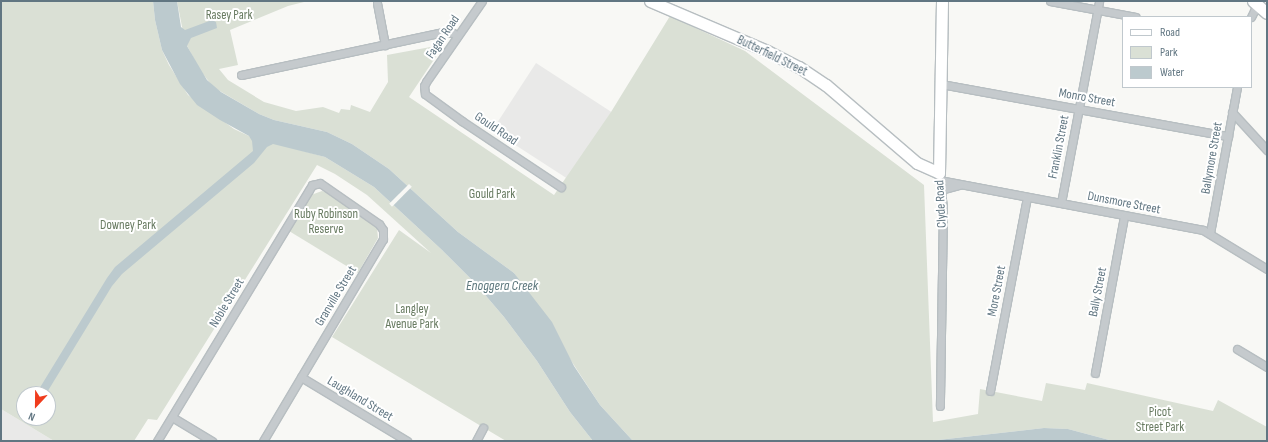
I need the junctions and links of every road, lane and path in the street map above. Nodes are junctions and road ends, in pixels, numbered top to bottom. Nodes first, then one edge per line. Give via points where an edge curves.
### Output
1 (482, 1) edge
2 (650, 1) edge
3 (942, 1) edge
4 (1050, 1) edge
5 (1099, 1) edge
6 (377, 3) dead end
7 (1260, 7) edge
8 (1097, 10) junction
9 (1130, 16) edge
10 (1252, 16) edge
11 (457, 36) junction
12 (385, 45) junction
13 (241, 75) dead end
14 (941, 84) junction
15 (424, 86) joint
16 (1237, 88) edge
17 (1079, 109) junction
18 (1232, 112) junction
19 (1228, 136) junction
20 (1267, 150) edge
21 (939, 176) junction
22 (320, 183) joint
23 (968, 185) junction
24 (561, 187) dead end
25 (940, 190) junction
26 (1027, 197) junction
27 (1061, 203) junction
28 (1124, 216) junction
29 (1210, 233) junction
30 (1267, 268) edge
31 (1236, 349) dead end
32 (1267, 367) edge
33 (1094, 373) dead end
34 (301, 377) junction
35 (990, 390) dead end
36 (940, 406) dead end
37 (172, 417) junction
38 (483, 428) dead end
39 (157, 441) edge
40 (212, 441) edge
41 (263, 441) edge
42 (407, 441) edge
43 (476, 441) edge

1 - 11 street, Fagan Road
2 - 21 street, Butterfield Street via 799,67 826,85 918,163
3 - 14 street, Clyde Road
4 - 8 street
5 - 8 street, Franklin Street
6 - 12 street
7 - 10 street
8 - 9 street
8 - 17 street, Franklin Street
11 - 12 street via 444,32
11 - 15 street, Fagan Road
12 - 13 street
14 - 17 street, Monro Street
14 - 21 street, Clyde Road
15 - 24 street, Gould Road via 425,94 432,100
16 - 18 street, Ballymore Street
17 - 19 street, Monro Street
17 - 27 street, Franklin Street
18 - 19 street, Ballymore Street
18 - 20 street
19 - 29 street, Ballymore Street
21 - 23 street, Dunsmore Street
21 - 25 street, Clyde Road
22 - 34 street, Granville Street via 372,218 384,234 382,244
22 - 37 street, Noble Street via 309,190
23 - 25 street, Dunsmore Street
23 - 26 street, Dunsmore Street
25 - 36 street, Clyde Road via 943,214
26 - 27 street, Dunsmore Street
26 - 35 street, More Street
27 - 28 street, Dunsmore Street
28 - 29 street, Dunsmore Street
28 - 33 street, Bally Street
29 - 30 street, Dunsmore Street
31 - 32 street
34 - 41 street, Granville Street
34 - 42 street, Laughland Street
37 - 39 street, Noble Street
37 - 40 street
38 - 43 street

